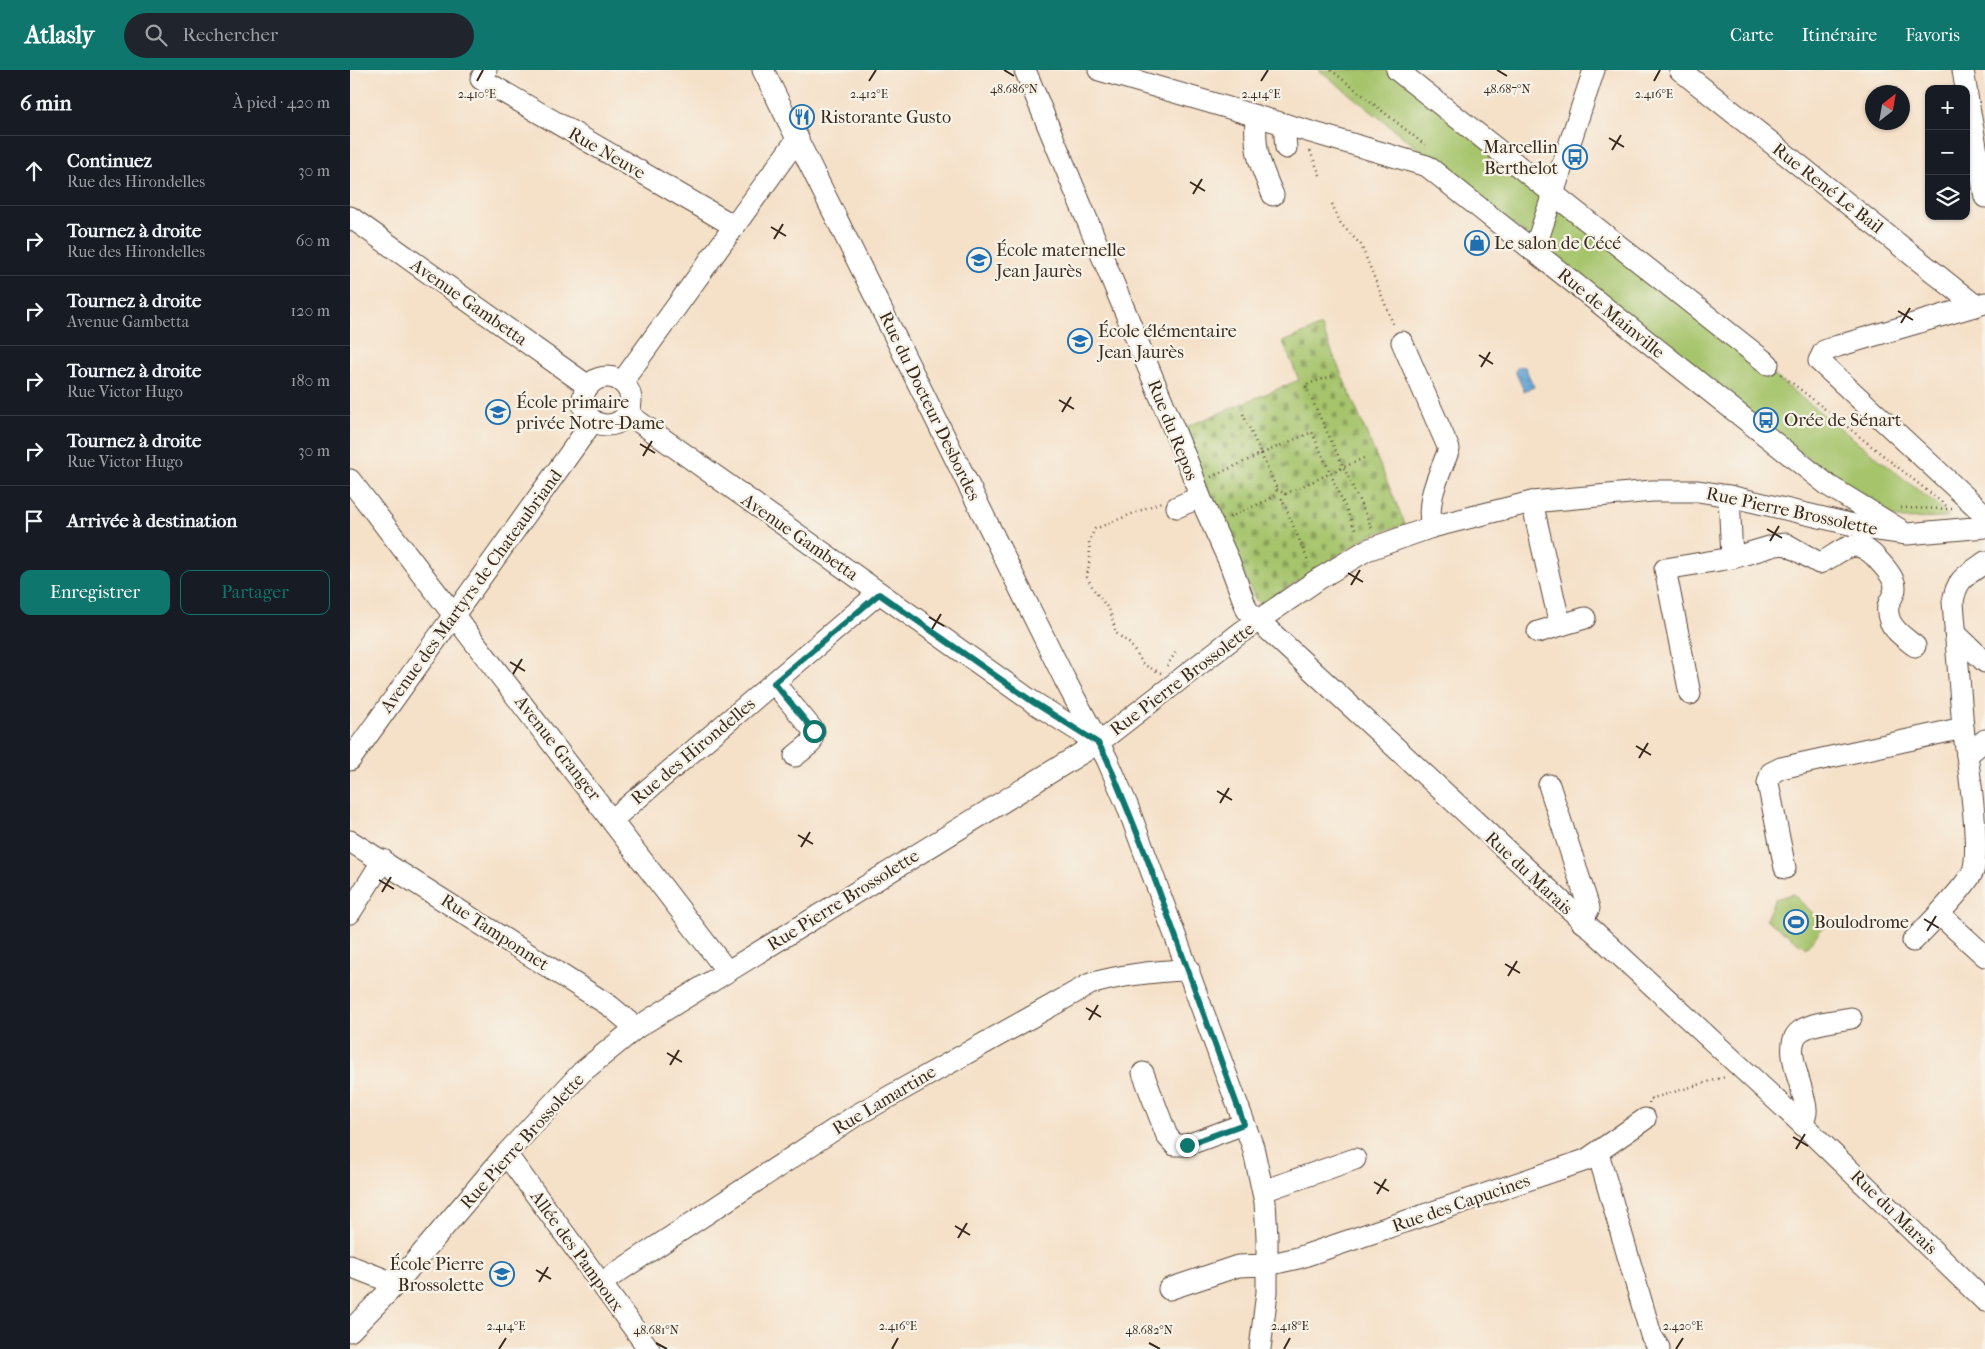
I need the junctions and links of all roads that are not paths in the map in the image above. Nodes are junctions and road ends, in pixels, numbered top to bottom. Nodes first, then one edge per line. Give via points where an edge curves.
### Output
1 (763, 70) edge
2 (1024, 70) edge
3 (1099, 70) edge
4 (1397, 70) edge
5 (1594, 70) edge
6 (1680, 70) edge
7 (1963, 70) edge
8 (484, 75) edge
9 (1965, 85) edge
10 (1970, 112) edge
11 (1256, 116) junction
12 (1284, 124) junction
13 (798, 138) junction
14 (1286, 148) dead end
15 (1552, 193) junction
16 (1274, 194) dead end
17 (1985, 198) edge
18 (350, 217) edge
19 (734, 226) junction
20 (1532, 250) junction
21 (1981, 305) edge
22 (1402, 342) road end
23 (1768, 364) road end
24 (622, 382) junction
25 (588, 386) junction
26 (628, 414) junction
27 (593, 421) junction
28 (350, 480) edge
29 (1829, 486) junction
30 (1197, 490) junction
31 (1729, 496) junction
32 (1532, 502) junction
33 (1172, 503) road end
34 (1985, 515) edge
35 (1825, 518) junction
36 (1432, 527) junction
37 (1985, 527) edge
38 (1907, 534) junction
39 (1732, 558) junction
40 (1985, 562) edge
41 (879, 594) junction
42 (454, 614) junction
43 (1585, 618) dead end
44 (1258, 621) junction
45 (1560, 625) junction
46 (1538, 632) dead end
47 (1955, 634) junction
48 (1915, 646) dead end
49 (1985, 662) edge
50 (774, 683) junction
51 (1690, 694) dead end
52 (1962, 728) junction
53 (1985, 740) edge
54 (1098, 743) junction
55 (1968, 755) junction
56 (795, 756) dead end
57 (350, 760) edge
58 (1549, 785) dead end
59 (612, 819) junction
60 (350, 841) edge
61 (383, 860) junction
62 (1785, 868) dead end
63 (350, 913) edge
64 (1939, 914) junction
65 (1582, 922) junction
66 (1913, 941) dead end
67 (1985, 956) edge
68 (1189, 970) junction
69 (727, 971) junction
70 (1851, 1018) dead end
71 (636, 1028) junction
72 (1144, 1073) dead end
73 (1645, 1119) road end
74 (1244, 1124) junction
75 (1802, 1124) junction
76 (1598, 1153) junction
77 (506, 1154) junction
78 (1355, 1159) dead end
79 (1263, 1191) junction
80 (1267, 1265) junction
81 (350, 1266) edge
82 (601, 1283) junction
83 (396, 1284) junction
84 (1170, 1289) dead end
85 (1985, 1300) edge
86 (350, 1331) edge
87 (1659, 1348) edge
88 (648, 1349) edge
89 (1260, 1349) edge

1 - 13 street, Rue du Docteur Desbordes
2 - 30 street, Rue du Repos
3 - 11 street, Rue de Mainville
4 - 15 street
5 - 15 street
6 - 21 street, Rue René Le Bail
7 - 9 street
8 - 19 street, Rue Neuve
10 - 17 street
11 - 12 street, Rue de Mainville
11 - 16 street via 1254,140 1257,158
12 - 14 street
12 - 20 street, Rue de Mainville via 1427,166
13 - 19 street
13 - 54 street, Rue du Docteur Desbordes
15 - 20 street
15 - 23 street
18 - 25 street, Avenue Gambetta
19 - 24 street
20 - 29 street, Rue de Mainville
21 - 34 street via 1838,346 1824,351 1819,361
22 - 36 street via 1449,449 1430,500
24 - 25 street via 604,377
24 - 26 street via 631,397
25 - 27 street via 583,404 584,411
26 - 27 street via 614,424 603,425
26 - 41 street, Avenue Gambetta
27 - 42 street, Avenue des Martyrs de Chateaubriand
28 - 42 street, Avenue Granger
29 - 35 street
29 - 38 street, Rue de Mainville
30 - 33 street
30 - 44 street, Rue du Repos via 1247,610
31 - 32 street, Rue Pierre Brossolette via 1698,491 1652,491
31 - 35 street, Rue Pierre Brossolette
31 - 39 street
32 - 36 street, Rue Pierre Brossolette
32 - 45 street
35 - 38 street, Rue Pierre Brossolette
36 - 44 street, Rue Pierre Brossolette via 1367,550
37 - 38 street, Rue Pierre Brossolette
39 - 48 street via 1786,544 1819,562 1829,560 1847,548 1857,546 1866,549 1892,574 1895,592 1888,609 1889,619 1896,630
39 - 51 street via 1665,569
40 - 47 street via 1961,579 1956,589 1953,602
41 - 50 street, Rue des Hirondelles
41 - 54 street, Avenue Gambetta via 1033,702
42 - 57 street, Avenue des Martyrs de Chateaubriand
42 - 59 street, Avenue Granger
43 - 45 street
44 - 54 street, Rue Pierre Brossolette via 1169,678
44 - 65 street, Rue du Marais via 1278,636
45 - 46 street
47 - 49 street
47 - 52 street
50 - 56 street via 814,731 811,742
50 - 59 street, Rue des Hirondelles
52 - 55 street
52 - 62 street via 1781,768 1771,773 1768,783
53 - 55 street
54 - 68 street, Rue du Docteur Desbordes via 1127,805
54 - 69 street, Rue Pierre Brossolette
55 - 64 street via 1975,854 1972,872
58 - 65 street via 1589,908
59 - 69 street, Avenue Granger
60 - 61 street, Rue Tamponnet
61 - 63 street
61 - 71 street, Rue Tamponnet via 610,1006
64 - 66 street
64 - 67 street
65 - 75 street, Rue du Marais
68 - 74 street, Rue du Docteur Desbordes
68 - 82 street, Rue Lamartine via 1119,975 1090,984 854,1116
69 - 71 street, Rue Pierre Brossolette
70 - 75 street via 1804,1028 1792,1043 1807,1110
71 - 77 street, Rue Pierre Brossolette via 582,1072
72 - 74 street via 1166,1136 1175,1146 1187,1145
73 - 76 street, Rue des Capucines
74 - 79 street, Rue du Docteur Desbordes via 1254,1147
75 - 85 street, Rue du Marais
76 - 80 street, Rue des Capucines via 1586,1160 1308,1255
76 - 87 street via 1651,1335
77 - 82 street, Allée des Pampoux
77 - 83 street, Rue Pierre Brossolette
78 - 79 street
79 - 80 street, Rue du Docteur Desbordes
80 - 84 street, Rue des Capucines via 1238,1266
80 - 89 street, Rue du Docteur Desbordes
81 - 83 street
82 - 88 street, Allée des Pampoux
83 - 86 street, Rue Pierre Brossolette

